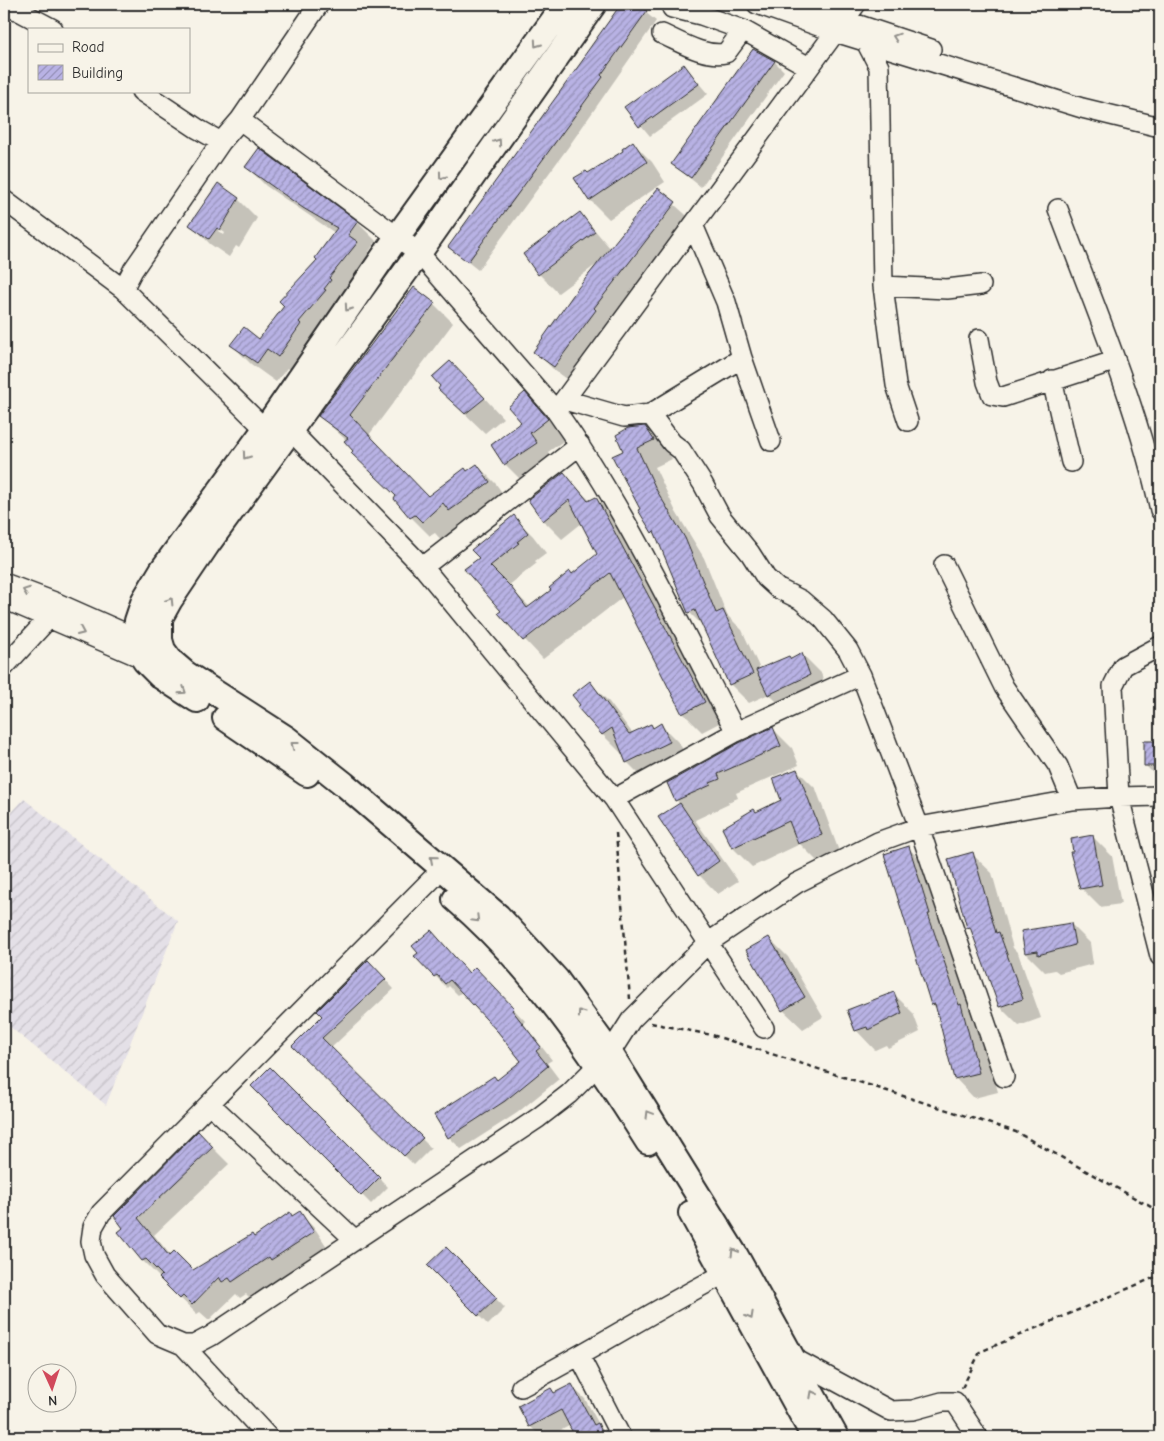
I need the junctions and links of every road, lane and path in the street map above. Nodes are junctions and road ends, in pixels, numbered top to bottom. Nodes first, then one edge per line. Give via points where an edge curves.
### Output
1 (319, 4) edge
2 (565, 4) edge
3 (594, 4) edge
4 (757, 4) edge
5 (796, 4) edge
6 (856, 4) edge
7 (4, 6) edge
8 (672, 8) dead end
9 (840, 26) junction
10 (51, 28) edge
11 (743, 30) junction
12 (662, 34) dead end
13 (866, 42) junction
14 (809, 67) junction
15 (143, 92) edge
16 (1160, 115) edge
17 (240, 120) junction
18 (1160, 127) edge
19 (221, 142) junction
20 (4, 200) edge
21 (1058, 209) dead end
22 (693, 225) junction
23 (397, 237) junction
24 (419, 253) junction
25 (981, 285) dead end
26 (883, 286) junction
27 (123, 289) junction
28 (979, 339) dead end
29 (742, 358) junction
30 (1114, 361) junction
31 (1052, 380) junction
32 (560, 405) junction
33 (650, 414) junction
34 (908, 421) dead end
35 (265, 429) junction
36 (290, 430) junction
37 (771, 441) dead end
38 (580, 445) junction
39 (1071, 462) dead end
40 (1160, 510) edge
41 (944, 565) dead end
42 (423, 567) junction
43 (4, 583) edge
44 (4, 599) edge
45 (53, 611) junction
46 (136, 638) junction
47 (160, 640) junction
48 (1160, 646) edge
49 (145, 661) junction
50 (170, 661) junction
51 (4, 667) edge
52 (861, 675) junction
53 (736, 732) junction
54 (1160, 796) edge
55 (1119, 797) junction
56 (614, 799) junction
57 (1072, 800) junction
58 (919, 827) junction
59 (616, 828) dead end
60 (432, 879) junction
61 (709, 942) junction
62 (1160, 956) edge
63 (632, 1020) junction
64 (764, 1028) dead end
65 (604, 1059) junction
66 (1004, 1077) dead end
67 (210, 1104) junction
68 (1160, 1212) edge
69 (355, 1240) junction
70 (726, 1273) junction
71 (1160, 1275) edge
72 (183, 1345) junction
73 (580, 1357) junction
74 (795, 1359) junction
75 (521, 1387) dead end
76 (955, 1402) junction
77 (268, 1437) edge
78 (621, 1437) edge
79 (814, 1437) edge
80 (836, 1437) edge
81 (978, 1437) edge

1 - 17 street
2 -> 23 main road
24 -> 3 main road
4 - 9 street
5 - 9 street
6 - 9 street
7 - 10 street
8 - 11 street
9 - 13 street
9 - 14 street
16 -> 9 street via 1046,88
11 - 12 street via 726,53 716,54 695,49
11 - 14 street
13 - 18 street via 1082,108
13 - 26 street via 878,67
14 - 22 street
15 - 19 street
17 - 19 street
17 - 23 street
19 - 27 street
20 - 27 street
21 - 30 street
22 - 29 street via 726,302
22 - 32 street
23 - 24 street
23 -> 35 main road
24 - 32 street
24 - 36 main road
25 - 26 street via 947,290
26 - 34 street via 896,385
27 - 35 street
28 - 31 street via 992,395 1003,397
29 - 33 street
29 - 37 street
30 - 31 street
30 - 40 street via 1153,474
31 - 39 street
32 - 33 street via 624,417
32 - 38 street
33 - 52 street via 672,444 681,450 720,516 766,578 824,619 848,650
35 -> 46 main road via 162,570 144,600 137,621
36 - 42 street
47 -> 36 main road via 160,618 170,600
38 - 42 street
38 - 53 street via 631,532
41 - 57 street via 1004,687 1058,766
42 - 56 street
45 -> 43 street
44 - 45 street
45 - 46 street
45 -> 49 street
45 - 51 street
46 - 47 street
46 - 49 main road via 138,650
47 - 50 main road
48 - 55 street via 1123,666 1113,686
49 - 50 street
49 -> 60 main road via 160,676 321,783
65 -> 50 main road via 557,980 498,916 286,738
52 - 53 street
52 - 58 street
53 - 56 street
54 - 55 street
55 - 57 street
55 - 62 street
56 - 61 street
57 - 58 street
58 - 61 street via 878,842 797,883
58 - 66 street
59 - 63 path
60 -> 65 main road via 521,965
60 - 67 street
61 - 63 street
61 - 64 street
63 - 65 street
63 - 68 path via 712,1035 1016,1132
65 - 69 street via 569,1094 538,1118
65 - 70 main road
74 -> 65 main road via 736,1256
67 - 69 street
67 - 72 street via 101,1213 93,1227 91,1241 94,1255 105,1275 158,1334
69 - 72 street via 211,1336
70 - 73 street
70 -> 79 main road
71 - 76 path via 980,1352
72 - 77 street
73 - 75 street
73 - 78 street
74 - 76 street via 891,1411
80 -> 74 main road
76 - 81 street

